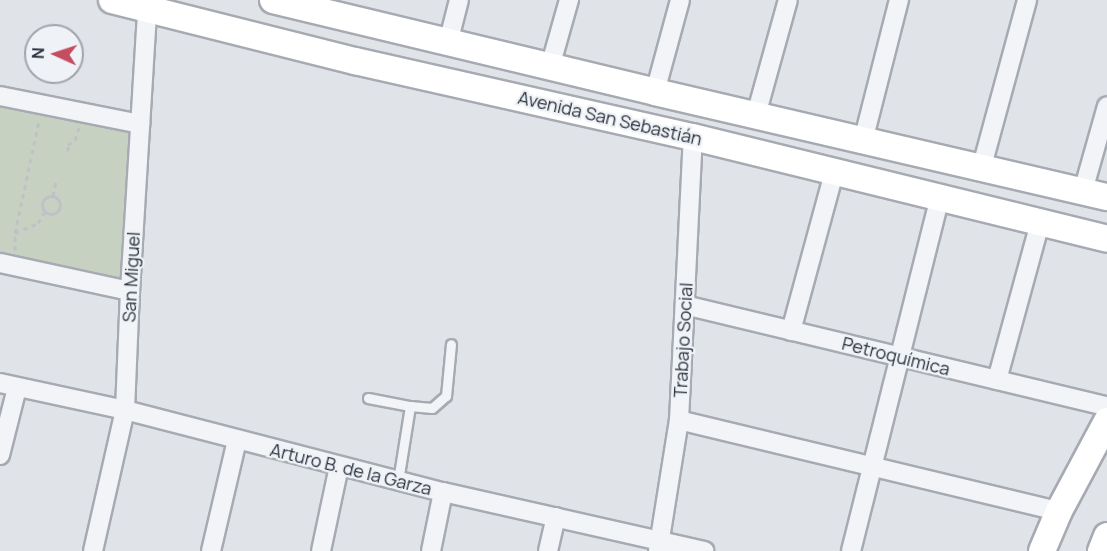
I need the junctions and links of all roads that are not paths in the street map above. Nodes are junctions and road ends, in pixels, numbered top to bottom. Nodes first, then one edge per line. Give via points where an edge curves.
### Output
1 (112, 0) edge
2 (273, 0) edge
3 (459, 0) edge
4 (569, 0) edge
5 (680, 0) edge
6 (788, 0) edge
7 (899, 0) edge
8 (1027, 0) edge
9 (149, 5) edge
10 (343, 8) edge
11 (448, 43) junction
12 (550, 67) junction
13 (655, 92) junction
14 (0, 96) edge
15 (1107, 106) edge
16 (756, 115) junction
17 (140, 124) junction
18 (693, 137) junction
19 (864, 141) junction
20 (982, 166) junction
21 (834, 173) junction
22 (1095, 194) edge
23 (940, 197) junction
24 (1040, 223) junction
25 (1107, 239) edge
26 (8, 265) edge
27 (130, 291) junction
28 (685, 305) junction
29 (791, 331) junction
30 (451, 344) dead end
31 (899, 357) junction
32 (997, 381) junction
33 (9, 386) edge
34 (368, 398) dead end
35 (410, 406) junction
36 (1107, 406) edge
37 (125, 410) junction
38 (679, 420) junction
39 (1107, 421) edge
40 (237, 440) junction
41 (0, 455) edge
42 (339, 466) junction
43 (871, 466) junction
44 (398, 481) junction
45 (443, 492) junction
46 (1059, 511) junction
47 (556, 517) junction
48 (1107, 536) edge
49 (659, 546) edge
50 (93, 551) edge
51 (211, 551) edge
52 (321, 551) edge
53 (431, 551) edge
54 (548, 551) edge
55 (704, 551) edge
56 (851, 551) edge
57 (1042, 551) edge
58 (1101, 551) edge

1 - 9 main road, Avenida San Sebastián
2 - 10 main road, Avenida San Sebastián
3 - 11 street
4 - 12 street
5 - 13 street
6 - 16 street
7 - 19 street
8 - 20 street
9 - 17 street, San Miguel
9 - 18 main road, Avenida San Sebastián via 355,61
10 - 11 main road, Avenida San Sebastián
11 - 12 main road, Avenida San Sebastián
12 - 13 main road, Avenida San Sebastián
13 - 16 main road, Avenida San Sebastián
14 - 17 street
15 - 22 street
16 - 19 main road, Avenida San Sebastián
17 - 27 street, San Miguel
18 - 21 main road, Avenida San Sebastián
18 - 28 street, Trabajo Social
19 - 20 main road, Avenida San Sebastián
20 - 22 main road, Avenida San Sebastián
21 - 23 main road, Avenida San Sebastián
21 - 29 street
23 - 24 main road, Avenida San Sebastián
23 - 31 street
24 - 25 main road, Avenida San Sebastián
24 - 32 street
26 - 27 street
27 - 37 street, San Miguel
28 - 29 street, Petroquímica
28 - 38 street, Trabajo Social
29 - 31 street, Petroquímica
30 - 35 lane via 446,396 432,408
31 - 32 street, Petroquímica
31 - 43 street
32 - 36 street, Petroquímica
33 - 37 street, Arturo B. de la Garza
33 - 41 street
34 - 35 lane
35 - 44 lane
37 - 40 street, Arturo B. de la Garza
37 - 50 street, San Miguel
38 - 43 street
38 - 49 street, Trabajo Social
39 - 46 main road
40 - 42 street, Arturo B. de la Garza
40 - 51 street
42 - 44 street, Arturo B. de la Garza
42 - 52 street
43 - 46 street
43 - 56 street
44 - 45 street, Arturo B. de la Garza
45 - 47 street, Arturo B. de la Garza
45 - 53 street
46 - 57 main road
47 - 49 street, Arturo B. de la Garza
47 - 54 street
48 - 58 main road
49 - 55 street, Arturo B. de la Garza

